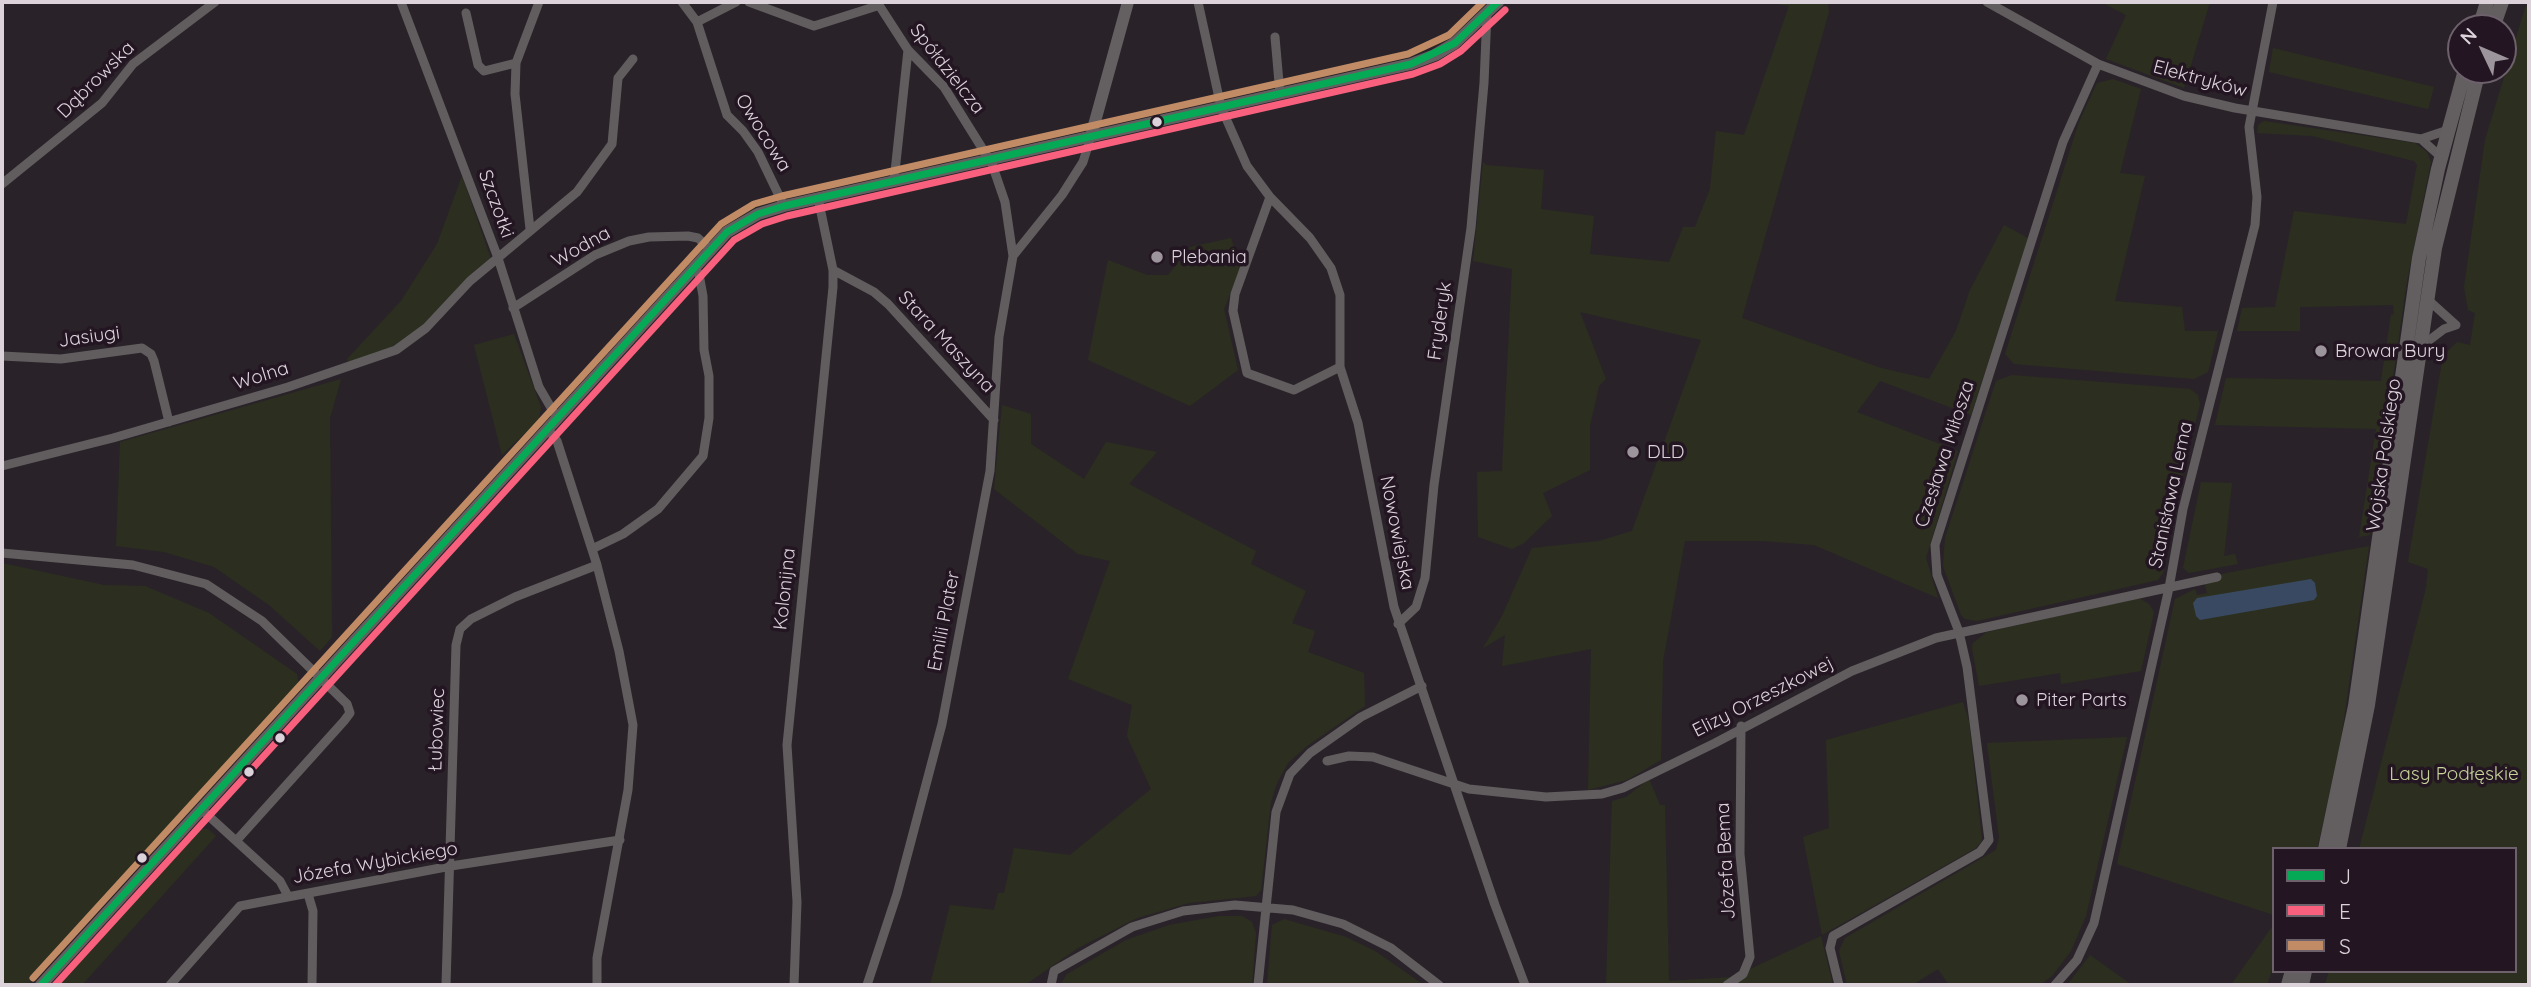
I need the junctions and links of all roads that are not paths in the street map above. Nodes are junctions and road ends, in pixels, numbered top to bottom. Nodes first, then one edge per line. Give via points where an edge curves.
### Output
1 (215, 2) edge
2 (401, 2) edge
3 (539, 2) edge
4 (682, 2) edge
5 (736, 2) edge
6 (748, 2) edge
7 (1128, 2) edge
8 (1198, 2) edge
9 (1498, 2) edge
10 (1987, 2) edge
11 (2273, 2) edge
12 (877, 4) edge
13 (770, 5) edge
14 (689, 6) edge
15 (466, 13) dead end
16 (1487, 13) junction
17 (697, 22) junction
18 (1275, 37) dead end
19 (908, 50) junction
20 (633, 59) dead end
21 (516, 63) junction
22 (2098, 64) junction
23 (2461, 84) edge
24 (2475, 84) edge
25 (1280, 94) junction
26 (1221, 107) junction
27 (2251, 110) junction
28 (2448, 130) junction
29 (1091, 136) junction
30 (2421, 139) junction
31 (2441, 157) junction
32 (989, 159) junction
33 (894, 181) junction
34 (2, 184) edge
35 (1270, 197) junction
36 (818, 198) junction
37 (784, 206) junction
38 (530, 229) junction
39 (710, 248) junction
40 (1013, 256) junction
41 (498, 258) junction
42 (694, 267) junction
43 (833, 270) junction
44 (2426, 298) junction
45 (513, 307) junction
46 (2418, 348) junction
47 (2, 356) edge
48 (1340, 367) junction
49 (557, 418) junction
50 (994, 420) junction
51 (169, 422) junction
52 (547, 428) junction
53 (2, 466) edge
54 (592, 549) junction
55 (2, 553) edge
56 (597, 565) junction
57 (2217, 577) dead end
58 (2169, 588) junction
59 (1398, 624) junction
60 (1959, 632) junction
61 (321, 677) junction
62 (1422, 686) junction
63 (1741, 726) junction
64 (1326, 761) dead end
65 (1456, 785) junction
66 (201, 809) junction
67 (620, 840) junction
68 (236, 841) junction
69 (2325, 847) edge
70 (2339, 847) edge
71 (451, 866) junction
72 (308, 894) junction
73 (288, 896) junction
74 (1265, 906) junction
75 (41, 985) edge
76 (170, 985) edge
77 (312, 985) edge
78 (446, 985) edge
79 (597, 985) edge
80 (794, 985) edge
81 (867, 985) edge
82 (1051, 985) edge
83 (1258, 985) edge
84 (1438, 985) edge
85 (1525, 985) edge
86 (1727, 985) edge
87 (1839, 985) edge
88 (2055, 985) edge

1 - 34 street, Dąbrowska via 134,64 102,103
2 - 41 street, Szczotki
3 - 21 street
4 - 14 street, Owocowa
5 - 17 street
6 - 13 street
7 - 29 street
8 - 26 street, Nowowiejska
9 - 16 street
10 - 22 street, Elektryków
11 - 27 street, Stanisława Lema
12 - 13 street via 814,26
12 - 19 street, Spółdzielcza
14 - 17 street, Owocowa
15 - 21 street via 478,65 484,71
16 - 25 street via 1435,55
16 - 59 street, Fryderyk via 1471,228 1425,578 1416,607
17 - 37 street, Owocowa via 727,115 758,152
18 - 25 street
19 - 32 street, Spółdzielcza via 944,87
19 - 33 street
20 - 38 street, Wolna via 618,78 612,144 577,192
21 - 38 street via 515,94
22 - 27 street, Elektryków via 2184,96
22 - 60 street, Czesława Miłosza via 2063,142 1937,534 1937,575
23 - 28 main road, Wojska Polskiego
24 - 44 main road, Wojska Polskiego via 2444,204
25 - 26 street
26 - 29 street
26 - 35 street, Nowowiejska via 1248,166
27 - 30 street, Elektryków
27 - 58 street, Stanisława Lema via 2248,142 2255,225 2183,509
28 - 30 street, Elektryków
28 - 31 main road, Wojska Polskiego
29 - 32 street
29 - 40 street, Emilii Plater via 1083,162 1062,195
30 - 31 street
31 - 69 main road, Wojska Polskiego via 2415,286 2355,706
32 - 33 street
32 - 40 street, Emilii Plater via 1005,202
33 - 36 street
35 - 48 street, Nowowiejska via 1310,238 1331,268 1340,295
35 - 48 street via 1235,294 1233,311 1247,373 1294,390
36 - 37 street
36 - 43 street, Kolonijna
37 - 39 street via 745,221
38 - 41 street, Wolna
39 - 42 street
39 - 45 street, Wodna via 688,236 629,241 595,256
40 - 50 street, Emilii Plater via 999,337
41 - 45 street, Szczotki
41 - 51 street, Wolna via 426,328 396,350
42 - 49 street
42 - 54 street via 703,296 709,376 704,456 658,509
43 - 50 street, Stara Maszyna via 888,303
43 - 80 street, Kolonijna via 787,745 797,902
44 - 46 main road, Wojska Polskiego
44 - 46 street via 2456,325
45 - 49 street, Szczotki via 539,387
46 - 70 main road, Wojska Polskiego via 2368,705
47 - 51 street, Jasiugi via 61,359 142,348 154,361
48 - 59 street, Nowowiejska via 1358,423
49 - 52 street
50 - 81 street, Emilii Plater via 988,487 942,724 897,894
51 - 53 street, Wolna
52 - 54 street via 557,441
52 - 61 street
54 - 56 street
55 - 61 street via 133,565 206,584 262,621
56 - 67 street via 633,725
56 - 71 street, Łubowiec via 515,597 460,629
57 - 58 street, Elizy Orzeszkowej
58 - 60 street, Elizy Orzeszkowej
58 - 88 street, Stanisława Lema via 2094,923 2077,960
59 - 62 street, Nowowiejska
60 - 63 street, Elizy Orzeszkowej via 1852,671
60 - 87 street, Czesława Miłosza via 1990,831 1988,844 1833,936 1830,948
61 - 66 street
61 - 68 street via 350,713
62 - 65 street, Nowowiejska
62 - 74 street via 1361,717 1310,753 1290,774 1276,812
63 - 65 street, Elizy Orzeszkowej via 1715,743 1602,794 1546,797
63 - 86 street, Józefa Bema via 1740,854 1750,957 1743,974
64 - 65 street, Elizy Orzeszkowej via 1373,757
65 - 85 street, Nowowiejska
66 - 68 street
66 - 75 street
67 - 71 street, Józefa Wybickiego
67 - 79 street via 597,958
68 - 73 street via 279,881
71 - 72 street, Józefa Wybickiego
71 - 78 street, Łubowiec
72 - 73 street, Józefa Wybickiego
72 - 77 street via 313,911
73 - 76 street, Józefa Wybickiego via 240,906
74 - 82 street via 1197,909 1142,923 1054,971
74 - 83 street
74 - 84 street via 1304,912 1356,929 1402,955

